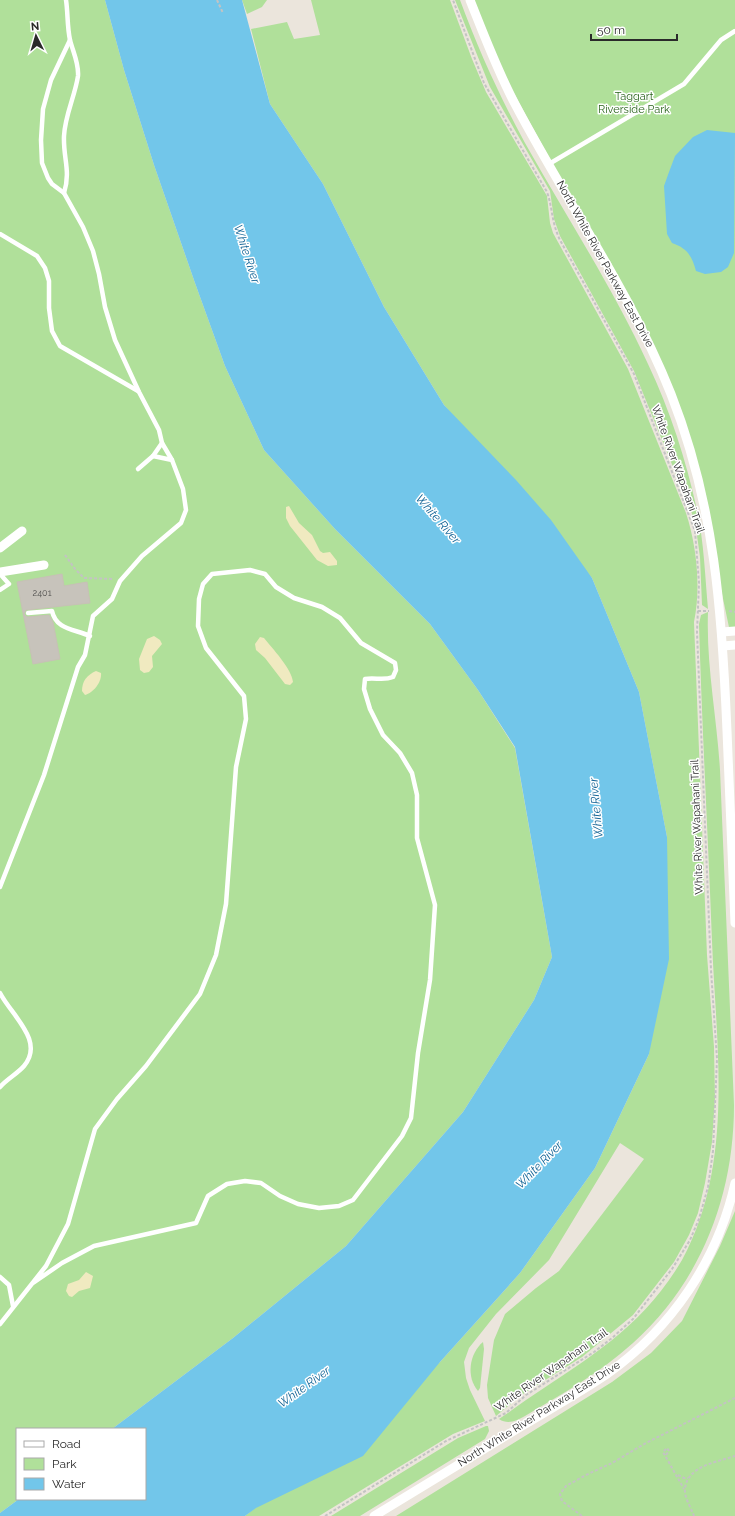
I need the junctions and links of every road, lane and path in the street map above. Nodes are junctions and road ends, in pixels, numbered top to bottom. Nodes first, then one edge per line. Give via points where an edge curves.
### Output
1 (66, 0) edge
2 (217, 0) edge
3 (453, 0) edge
4 (470, 0) edge
5 (223, 13) dead end
6 (735, 32) edge
7 (70, 40) junction
8 (549, 164) junction
9 (64, 193) junction
10 (0, 234) edge
11 (139, 392) junction
12 (162, 442) junction
13 (153, 456) junction
14 (172, 460) junction
15 (138, 469) dead end
16 (22, 531) dead end
17 (0, 548) edge
18 (65, 555) dead end
19 (44, 565) dead end
20 (0, 573) edge
21 (120, 581) junction
22 (0, 590) edge
23 (28, 613) dead end
24 (735, 631) edge
25 (722, 632) junction
26 (90, 636) junction
27 (735, 645) edge
28 (723, 646) junction
29 (0, 887) edge
30 (735, 923) edge
31 (0, 993) edge
32 (0, 1087) edge
33 (735, 1183) edge
34 (0, 1277) edge
35 (33, 1283) junction
36 (13, 1306) junction
37 (0, 1324) edge
38 (735, 1398) edge
39 (666, 1455) dead end
40 (735, 1456) edge
41 (676, 1473) junction
42 (689, 1478) junction
43 (685, 1490) junction
44 (325, 1516) edge
45 (374, 1516) edge
46 (582, 1516) edge
47 (694, 1516) edge

1 - 7 lane
2 - 5 path
3 - 44 path, White River Wapahani Trail via 484,83 547,192 551,202 554,229 634,374 694,531 699,584 697,632 717,1059 713,1151 704,1203 690,1240 672,1269 633,1319 594,1352 526,1395 506,1413 446,1441
4 - 8 street, North White River Parkway East Drive via 502,78
6 - 8 lane via 722,40 684,84
7 - 9 lane via 78,74 64,135 68,173
7 - 9 lane via 51,80 43,109 41,140 42,163 48,178
8 - 25 street, North White River Parkway East Drive via 634,313 653,350 675,406 696,468 707,515 717,576
9 - 11 lane via 93,251 115,340
10 - 11 lane via 37,256 45,268 49,281 52,331 60,346
11 - 12 lane via 159,430
12 - 13 lane
12 - 14 lane
13 - 14 lane
13 - 15 lane
14 - 21 lane via 183,488 186,510 181,523 142,556
16 - 17 street
18 - 21 path via 84,578
19 - 20 street
20 - 22 lane via 8,584
21 - 26 lane via 112,599 93,616
23 - 26 lane via 52,611 54,619 64,628
24 - 25 street
25 - 28 street, North White River Parkway East Drive
26 - 29 lane via 44,775
27 - 28 street
28 - 30 street, North White River Parkway East Drive
31 - 32 lane via 31,1041 31,1054 23,1067
33 - 45 street, North White River Parkway East Drive via 720,1232 699,1274 672,1313 640,1348 592,1383
34 - 36 lane via 9,1285
35 - 35 lane via 62,1263 94,1246 196,1223 208,1196 227,1184 245,1181 261,1183 298,1204 319,1208 339,1206 353,1200 402,1136 411,1118 430,980 435,905 417,838 417,795 412,773 400,753 382,735 364,688 365,679 386,680 392,677 396,670 395,663 362,644 340,618 294,598 276,587 264,574 250,570 212,574 203,584 199,599 198,626 206,648 244,696 246,720 236,767 226,904 216,955 200,994 146,1066 117,1098 96,1129 68,1224 46,1266
35 - 36 lane
36 - 37 lane
38 - 46 path via 646,1442 612,1463 566,1486 560,1494 562,1501
39 - 41 path
40 - 42 path via 702,1467
41 - 42 path
41 - 43 path
42 - 43 path
43 - 47 path

